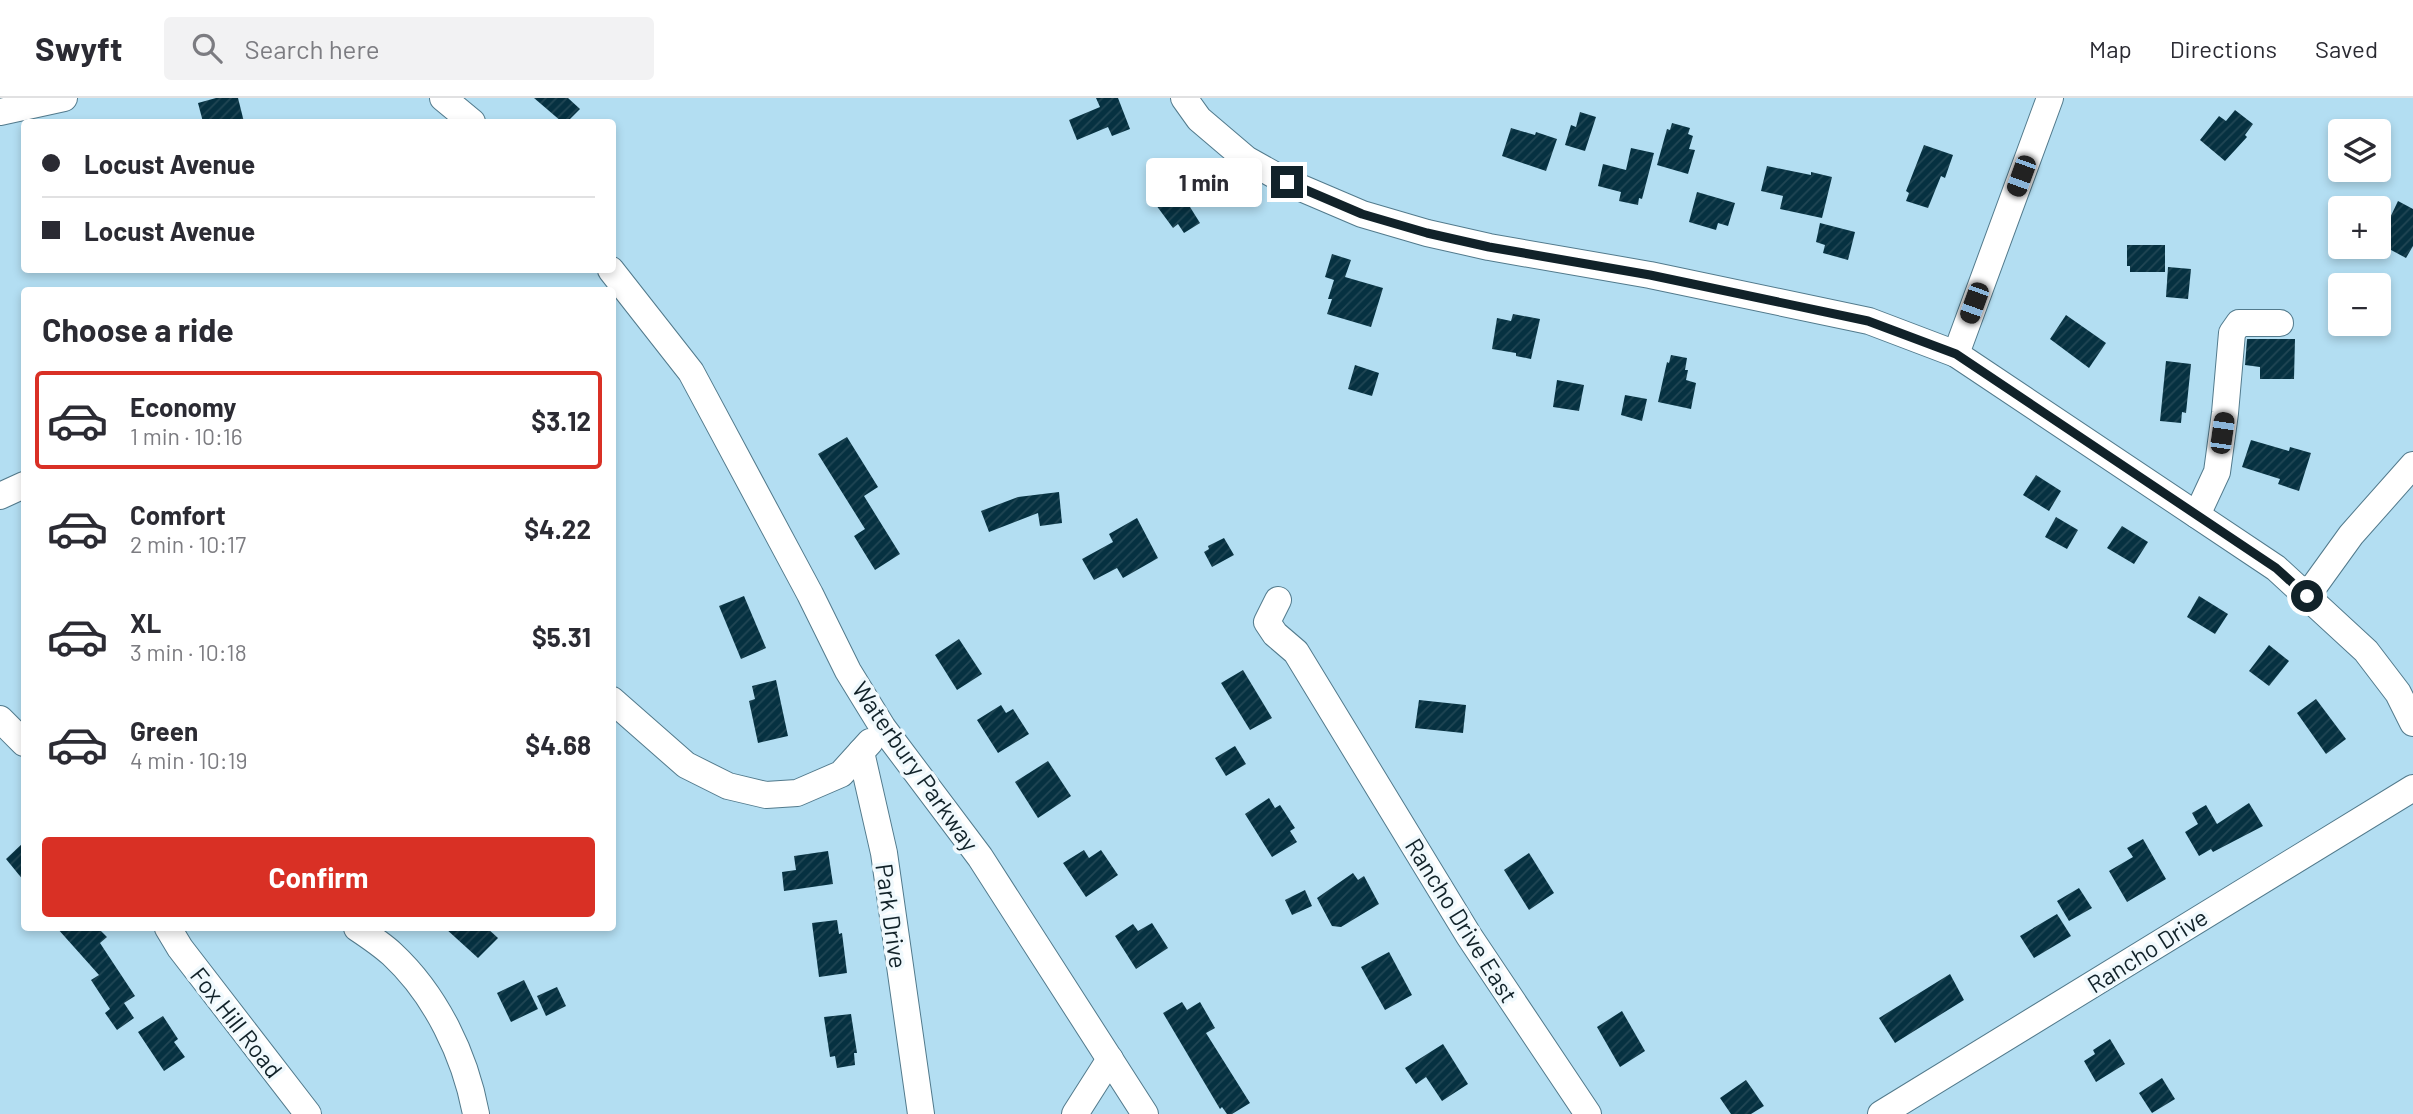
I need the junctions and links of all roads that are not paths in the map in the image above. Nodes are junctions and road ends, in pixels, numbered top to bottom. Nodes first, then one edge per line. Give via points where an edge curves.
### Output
1 (64, 98) edge
2 (443, 98) edge
3 (1184, 98) edge
4 (2050, 98) edge
5 (0, 112) edge
6 (468, 119) edge
7 (613, 273) edge
8 (2280, 323) dead end
9 (1956, 354) junction
10 (2413, 465) edge
11 (21, 486) edge
12 (0, 496) edge
13 (2197, 515) junction
14 (2307, 596) junction
15 (1278, 600) dead end
16 (616, 704) edge
17 (0, 719) edge
18 (2413, 723) edge
19 (883, 728) junction
20 (21, 740) edge
21 (861, 752) junction
22 (2413, 788) edge
23 (170, 931) edge
24 (361, 931) edge
25 (1110, 1059) junction
26 (309, 1114) edge
27 (475, 1114) edge
28 (921, 1114) edge
29 (1075, 1114) edge
30 (1145, 1114) edge
31 (1588, 1114) edge
32 (1881, 1114) edge

1 - 5 street
2 - 6 street
3 - 9 street via 1199,119 1246,159 1362,214 1489,247 1868,321
4 - 9 street
7 - 19 street, Waterbury Parkway via 691,372 848,671
8 - 13 street via 2239,323 2232,333 2217,472
9 - 13 street
10 - 14 street via 2351,534
11 - 12 street
13 - 14 street via 2276,568
14 - 18 street via 2366,651 2398,693
15 - 31 street, Rancho Drive East via 1267,622 1296,652 1469,936
16 - 21 street via 686,765 728,786 766,795 797,793 841,774
17 - 20 street
19 - 21 street
19 - 25 street, Waterbury Parkway via 980,857
21 - 28 street, Park Drive via 884,853
22 - 32 street, Rancho Drive
23 - 26 street, Fox Hill Road
24 - 27 street via 410,971 433,1003 454,1043
25 - 29 street
25 - 30 street, Waterbury Parkway

